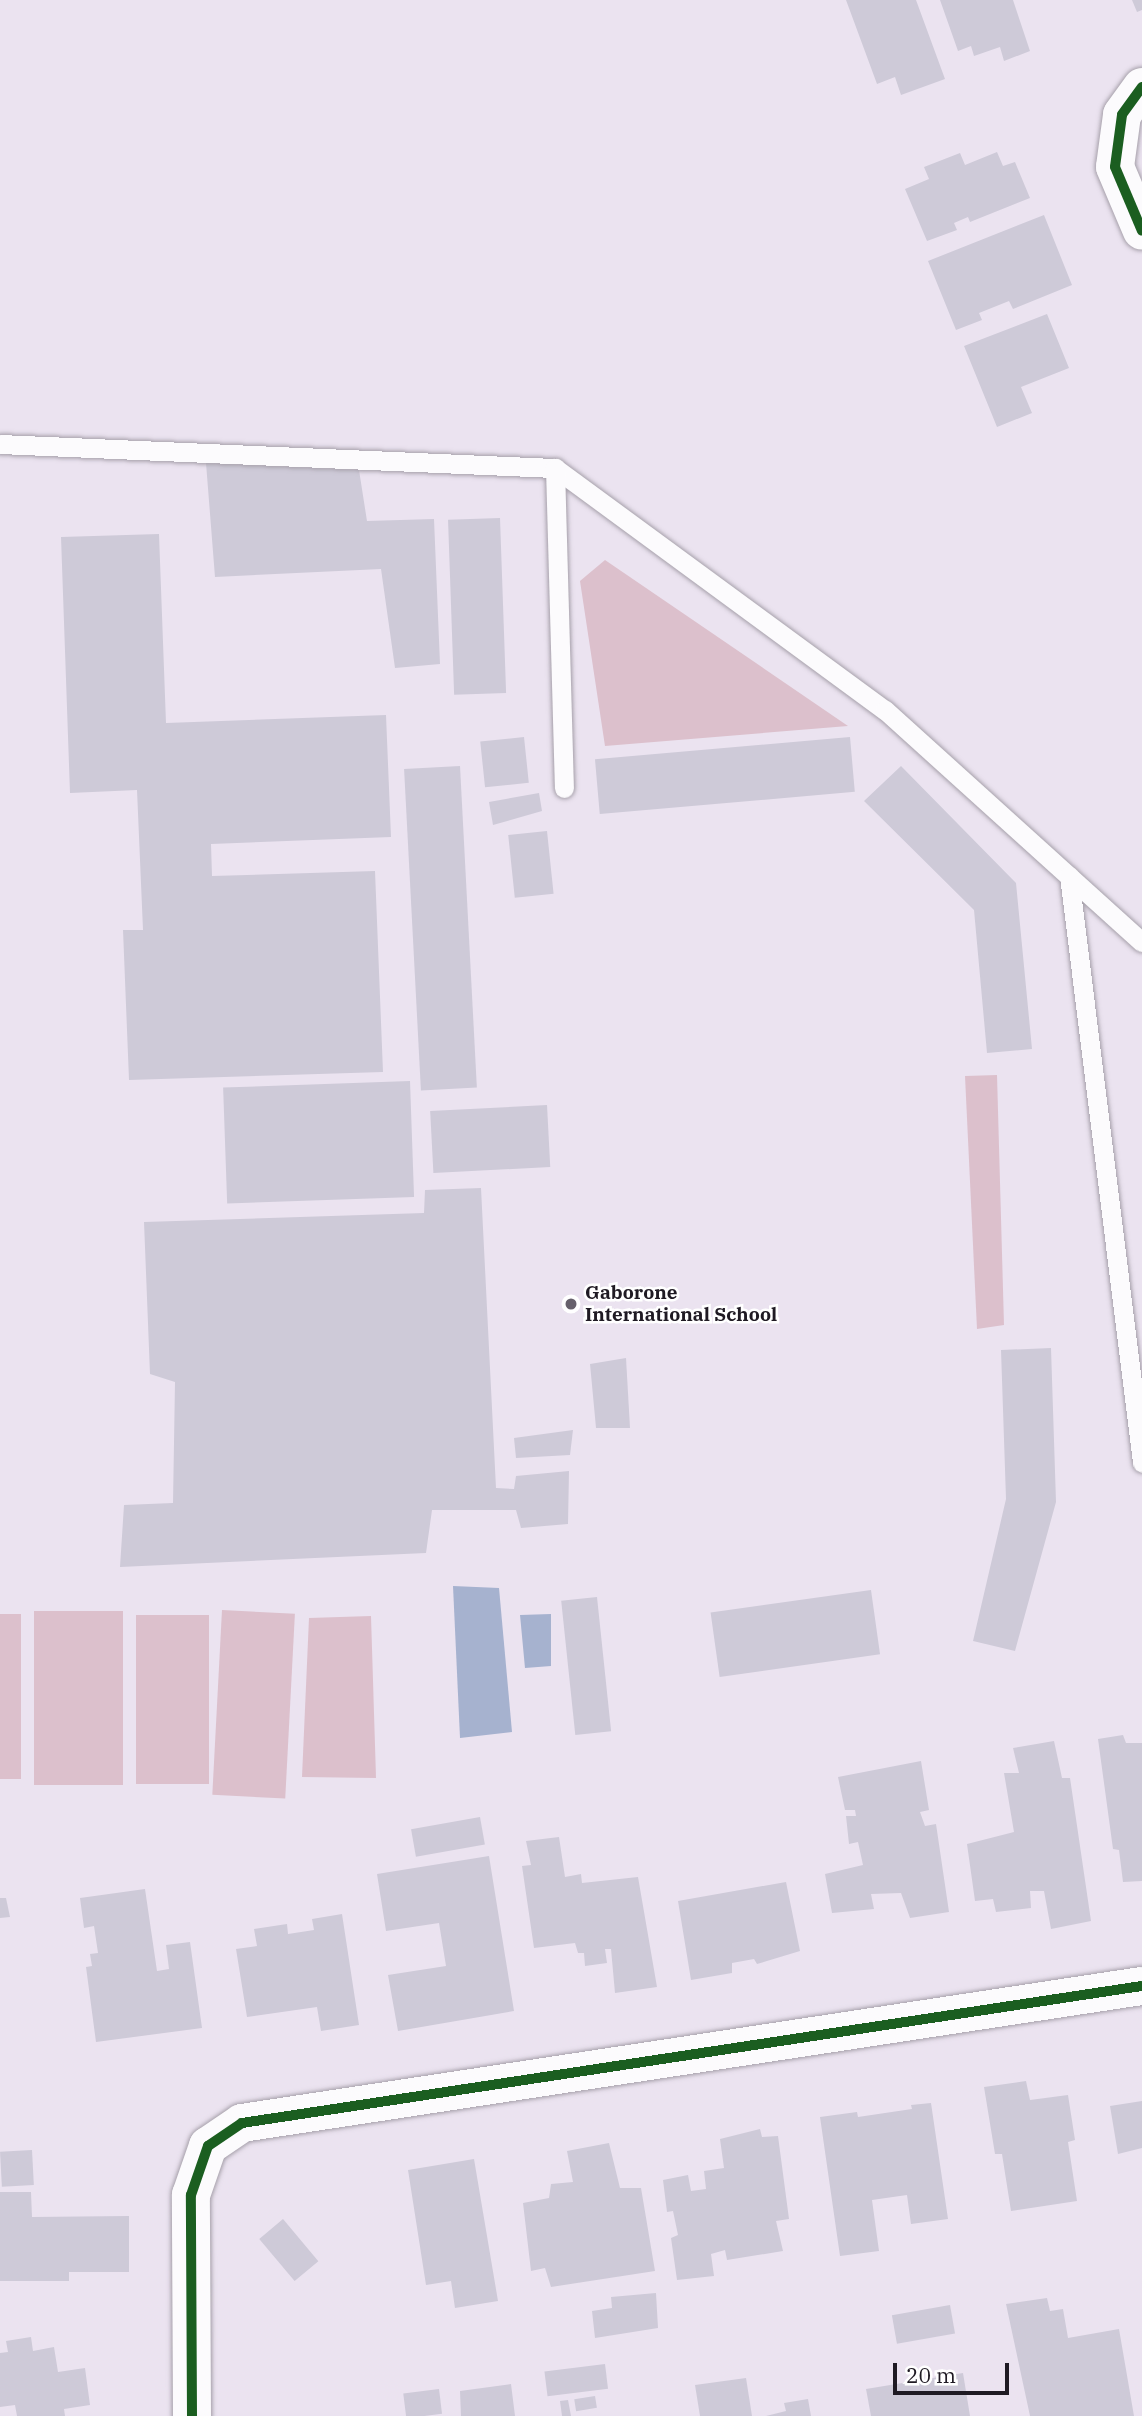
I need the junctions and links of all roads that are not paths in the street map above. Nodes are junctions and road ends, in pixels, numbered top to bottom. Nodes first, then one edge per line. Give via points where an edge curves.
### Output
1 (1142, 87) edge
2 (1142, 231) edge
3 (0, 444) edge
4 (555, 468) junction
5 (564, 788) dead end
6 (1069, 876) junction
7 (1142, 942) edge
8 (1142, 1462) edge
9 (1142, 1986) edge
10 (192, 2416) edge

1 - 2 street via 1122,115 1115,167
3 - 4 lane
4 - 5 lane
4 - 6 lane via 885,710
6 - 7 lane
6 - 8 lane
9 - 10 street via 242,2123 208,2146 191,2195

